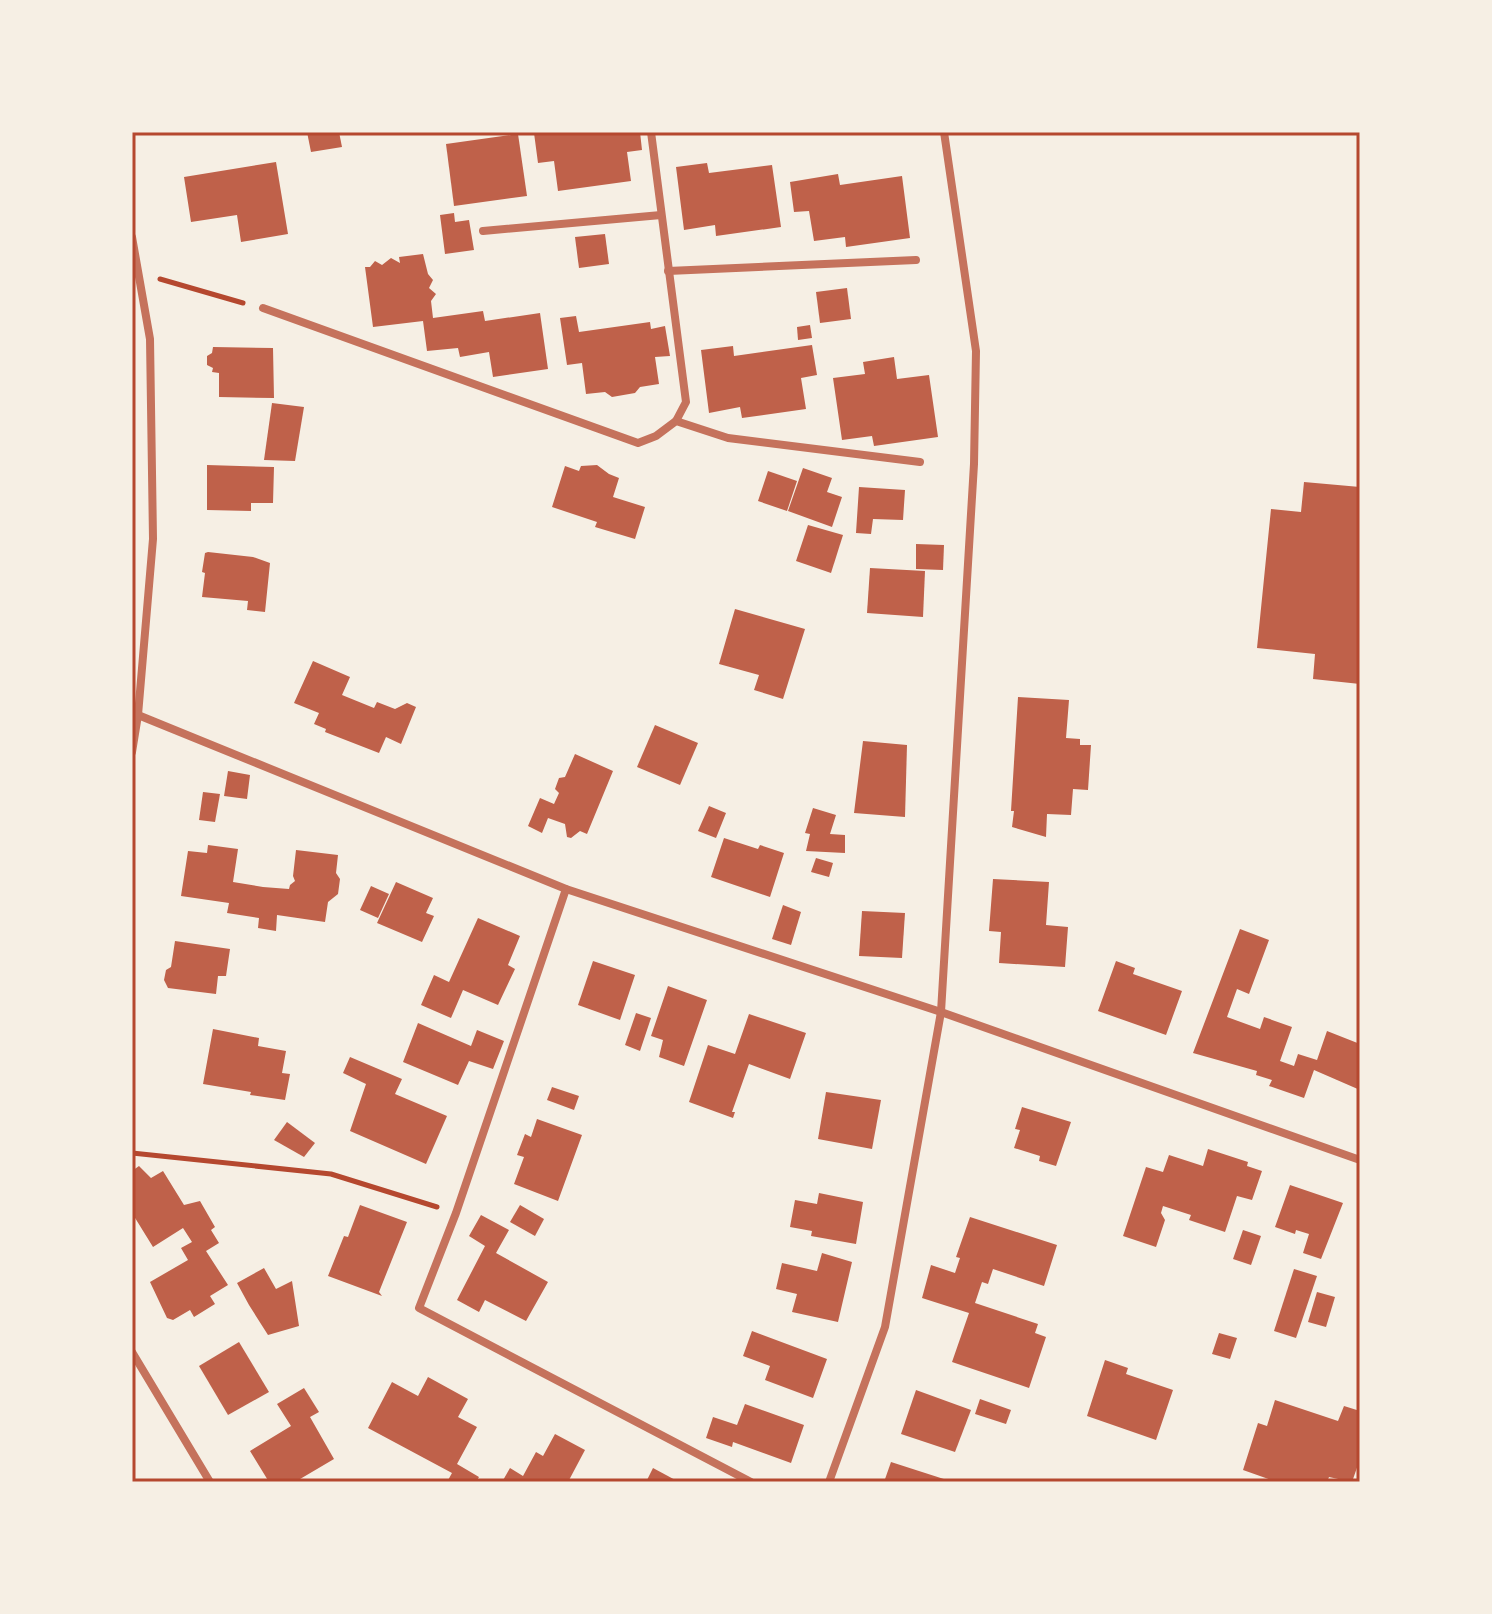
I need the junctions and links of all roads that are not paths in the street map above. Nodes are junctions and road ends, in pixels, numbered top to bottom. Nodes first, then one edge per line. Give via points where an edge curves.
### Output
1 (651, 132) edge
2 (944, 132) edge
3 (661, 215) junction
4 (483, 231) dead end
5 (132, 237) edge
6 (916, 260) dead end
7 (668, 271) junction
8 (263, 308) road end
9 (676, 421) junction
10 (920, 462) dead end
11 (138, 715) junction
12 (132, 752) edge
13 (566, 889) junction
14 (941, 1012) junction
15 (1360, 1160) edge
16 (132, 1352) edge
17 (210, 1482) edge
18 (751, 1482) edge
19 (829, 1482) edge

1 - 3 street
2 - 14 street via 976,351
3 - 4 street
3 - 7 street
5 - 11 street via 150,339 153,539
6 - 7 street
7 - 9 street via 686,402
8 - 9 street via 638,443
9 - 10 street via 728,438
11 - 12 street
11 - 13 street
13 - 14 street
13 - 18 street via 419,1308
14 - 15 street
14 - 19 street via 885,1327
16 - 17 street

